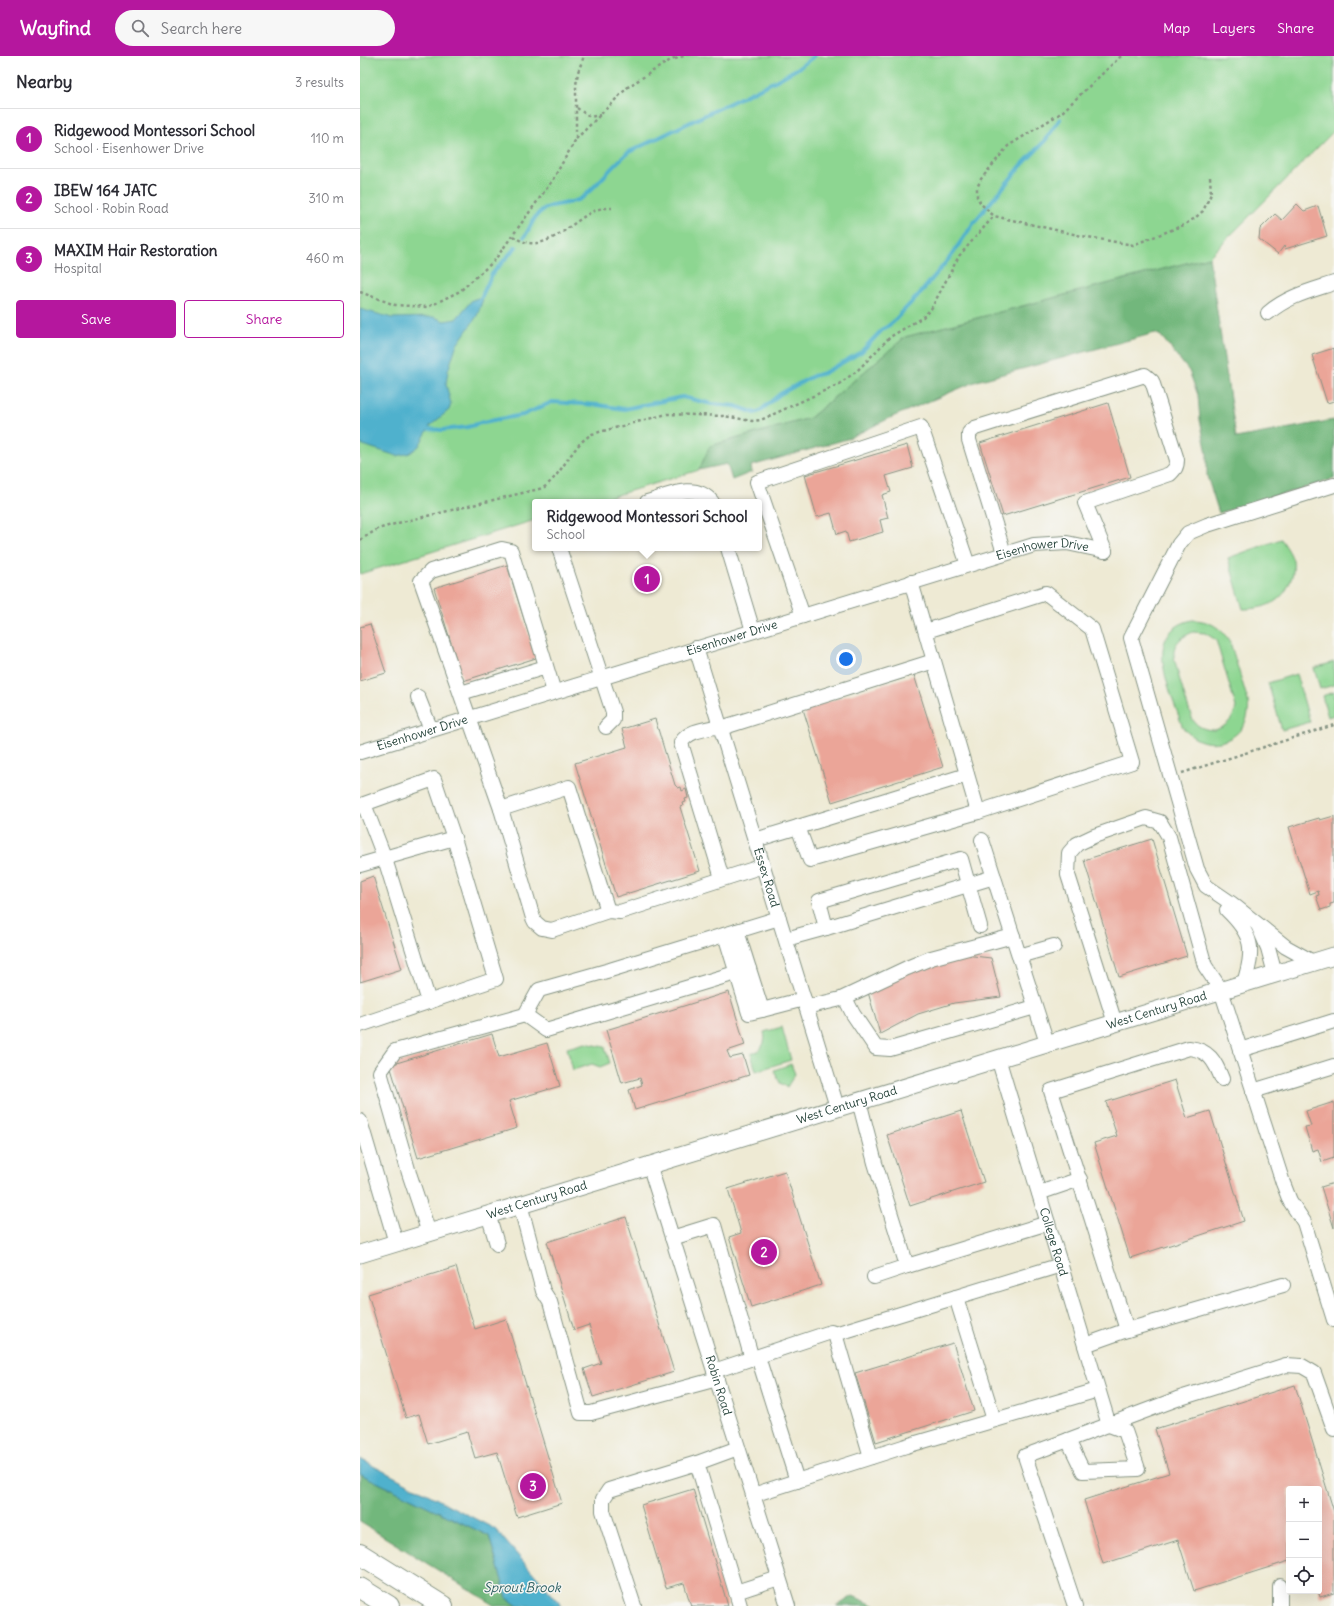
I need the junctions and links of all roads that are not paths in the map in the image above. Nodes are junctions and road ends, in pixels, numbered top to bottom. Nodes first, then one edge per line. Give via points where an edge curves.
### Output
1 (1334, 283) edge
2 (1268, 313) dead end
3 (1334, 485) edge
4 (658, 499) edge
5 (708, 499) edge
6 (560, 551) edge
7 (729, 551) edge
8 (1004, 554) junction
9 (968, 565) junction
10 (911, 582) junction
11 (803, 616) junction
12 (753, 631) junction
13 (926, 631) junction
14 (696, 648) junction
15 (934, 661) junction
16 (546, 667) junction
17 (601, 678) junction
18 (554, 692) junction
19 (461, 693) junction
20 (418, 697) dead end
21 (470, 718) junction
22 (606, 727) dead end
23 (720, 727) junction
24 (431, 730) junction
25 (360, 752) edge
26 (967, 775) junction
27 (501, 808) junction
28 (978, 812) junction
29 (798, 827) junction
30 (454, 838) junction
31 (755, 840) junction
32 (982, 840) dead end
33 (385, 859) junction
34 (360, 865) edge
35 (763, 866) junction
36 (994, 877) junction
37 (722, 878) junction
38 (968, 884) junction
39 (1214, 892) junction
40 (608, 911) junction
41 (779, 918) junction
42 (1257, 923) junction
43 (980, 926) dead end
44 (826, 928) junction
45 (731, 933) junction
46 (1013, 936) junction
47 (786, 939) junction
48 (1054, 946) dead end
49 (1019, 956) junction
50 (1334, 956) edge
51 (1313, 962) junction
52 (749, 969) junction
53 (736, 973) junction
54 (1274, 974) junction
55 (1244, 983) junction
56 (1221, 990) junction
57 (845, 998) junction
58 (429, 1002) junction
59 (805, 1003) junction
60 (1035, 1007) junction
61 (762, 1010) junction
62 (525, 1015) junction
63 (1334, 1021) edge
64 (1115, 1023) junction
65 (360, 1025) edge
66 (1047, 1043) junction
67 (1240, 1050) junction
68 (998, 1058) junction
69 (1334, 1066) edge
70 (1222, 1078) dead end
71 (1253, 1090) junction
72 (859, 1101) junction
73 (837, 1107) junction
74 (360, 1122) edge
75 (650, 1164) junction
76 (1080, 1179) junction
77 (1039, 1192) junction
78 (520, 1204) junction
79 (488, 1214) junction
80 (1048, 1223) junction
81 (429, 1233) junction
82 (672, 1238) junction
83 (396, 1243) junction
84 (496, 1244) dead end
85 (360, 1254) edge
86 (1061, 1265) junction
87 (907, 1266) junction
88 (874, 1277) dead end
89 (1284, 1285) dead end
90 (956, 1297) junction
91 (1334, 1320) edge
92 (1127, 1330) junction
93 (835, 1334) junction
94 (1085, 1345) junction
95 (755, 1358) junction
96 (716, 1375) junction
97 (1098, 1390) junction
98 (994, 1420) junction
99 (1109, 1425) junction
100 (1334, 1429) edge
101 (1068, 1440) junction
102 (738, 1448) junction
103 (871, 1457) junction
104 (697, 1463) junction
105 (797, 1481) junction
106 (753, 1495) junction
107 (360, 1554) edge
108 (779, 1578) junction
109 (1280, 1586) dead end
110 (360, 1588) edge
111 (736, 1592) junction
112 (389, 1606) edge
113 (443, 1606) edge
114 (634, 1606) edge
115 (740, 1606) edge
116 (788, 1606) edge
117 (1075, 1606) edge
118 (1280, 1606) edge

1 - 2 street via 1292,296
3 - 39 street via 1188,532 1179,544 1131,638 1197,869 1206,886
4 - 5 street via 686,491 699,491
6 - 17 street
7 - 12 street
8 - 8 street, Eisenhower Drive via 1034,545 1067,543 1105,551 1085,503 1170,474 1175,469 1177,460 1152,380 1145,376 969,432 969,440
8 - 9 street, Eisenhower Drive
9 - 10 street, Eisenhower Drive
9 - 11 street via 921,427 757,482
10 - 11 street, Eisenhower Drive
10 - 13 street
11 - 12 street, Eisenhower Drive
12 - 14 street, Eisenhower Drive
13 - 15 street
13 - 28 street via 1046,593 1092,629 1132,762
14 - 17 street, Eisenhower Drive
14 - 23 street, Essex Road
15 - 23 street
15 - 26 street
16 - 18 street
16 - 19 street
16 - 19 street via 511,550 502,549 431,571 421,581
17 - 18 street, Eisenhower Drive
17 - 22 street via 614,716
18 - 21 street, Eisenhower Drive
19 - 21 street
20 - 24 street
21 - 24 street, Eisenhower Drive
21 - 27 street
23 - 31 street, Essex Road
23 - 37 street via 690,733 681,743
24 - 25 street, Eisenhower Drive
26 - 28 street
26 - 29 street
27 - 40 street via 533,918 538,926 552,930
27 - 40 street via 569,787
28 - 29 street via 810,860
29 - 31 street
30 - 33 street
30 - 33 street via 434,779 364,804
30 - 58 street via 496,979
31 - 35 street, Essex Road
32 - 36 street
33 - 34 street
33 - 58 street
35 - 37 street
35 - 41 street, Essex Road
36 - 38 street
36 - 46 street
37 - 40 street via 620,912
38 - 43 street
38 - 44 street
38 - 44 street via 961,860 818,901
39 - 42 street
39 - 55 street via 1242,924 1249,938 1248,969
41 - 45 street
41 - 47 street, Essex Road
42 - 51 street via 1286,947
42 - 54 street via 1268,948
44 - 47 street
45 - 52 street
45 - 53 street
45 - 62 street via 539,990
46 - 49 street
46 - 57 street via 931,958
47 - 59 street, Essex Road
48 - 49 street
49 - 60 street
50 - 51 main road, West Century Road
51 - 54 main road, West Century Road
52 - 53 street
52 - 61 street
53 - 61 street via 749,1013
53 - 62 street via 546,1030
54 - 55 main road, West Century Road
55 - 56 main road, West Century Road
56 - 64 main road, West Century Road
56 - 64 street via 1205,966 1170,837 1160,822 1146,818 1094,836 1077,844 1070,853 1068,875
56 - 67 street
57 - 59 street
57 - 60 street via 876,1048 890,1049
58 - 65 street
59 - 61 street
59 - 73 street, Essex Road
60 - 66 street
62 - 81 street via 395,1051 380,1072
63 - 67 street
64 - 66 main road, West Century Road
66 - 68 main road, West Century Road
67 - 71 street
68 - 72 main road, West Century Road
68 - 77 street, College Road
69 - 71 street
70 - 76 street via 1214,1060 1198,1049 1189,1048 1050,1091
71 - 91 street via 1283,1183 1304,1222
72 - 73 main road, West Century Road
72 - 87 street
73 - 75 main road, West Century Road
74 - 83 street
75 - 78 main road, West Century Road
75 - 82 street, Robin Road
76 - 77 street
76 - 92 street
77 - 80 street, College Road
78 - 79 main road, West Century Road
78 - 96 street via 543,1291 550,1302 581,1413 591,1413
79 - 81 main road, West Century Road
79 - 84 street
80 - 86 street, College Road
80 - 87 street
81 - 83 main road, West Century Road
82 - 95 street via 714,1225
82 - 96 street, Robin Road
83 - 85 main road, West Century Road
86 - 90 street
86 - 94 street, College Road
87 - 88 street
89 - 92 street
90 - 93 street
90 - 98 street
92 - 94 street
93 - 95 street via 831,1332
93 - 103 street
94 - 97 street, College Road
95 - 96 street
95 - 105 street
96 - 102 street, Robin Road
97 - 98 street
97 - 99 street, College Road
98 - 103 street
99 - 100 street via 1177,1399 1286,1366 1302,1366 1314,1373
99 - 101 street
99 - 101 street via 1125,1431 1138,1469 1083,1471
101 - 117 street via 1025,1456
102 - 104 street
102 - 106 street, Robin Road
103 - 105 street
104 - 111 street
104 - 114 street via 609,1490 603,1499 603,1511
105 - 106 street
106 - 108 street, Robin Road
107 - 113 highway
108 - 111 street
108 - 116 street, Robin Road
109 - 118 street
110 - 112 highway
111 - 115 street

